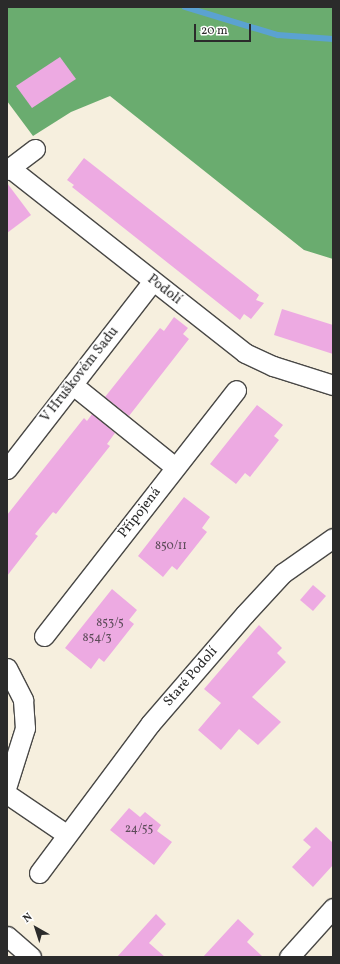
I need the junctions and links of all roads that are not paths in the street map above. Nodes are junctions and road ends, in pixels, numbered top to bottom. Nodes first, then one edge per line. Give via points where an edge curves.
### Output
1 (35, 148) dead end
2 (9, 169) edge
3 (152, 282) junction
4 (73, 385) junction
5 (333, 385) edge
6 (236, 390) dead end
7 (175, 467) junction
8 (7, 469) edge
9 (333, 538) edge
10 (44, 636) dead end
11 (7, 668) edge
12 (7, 785) edge
13 (7, 794) edge
14 (66, 834) junction
15 (38, 873) dead end
16 (333, 908) edge
17 (7, 936) edge
18 (30, 957) edge
19 (288, 957) edge

1 - 2 street
2 - 3 street, Podolí
3 - 4 street, V Hruškovém Sadu
3 - 5 street, Podolí via 245,353 273,366
4 - 7 street
4 - 8 street, V Hruškovém Sadu
6 - 7 street, Připojená
7 - 10 street, Připojená
9 - 14 street, Staré Podolí via 283,573 245,614 150,724
11 - 12 street via 23,700 26,728
13 - 14 street
14 - 15 street, Staré Podolí
16 - 19 street
17 - 18 street

